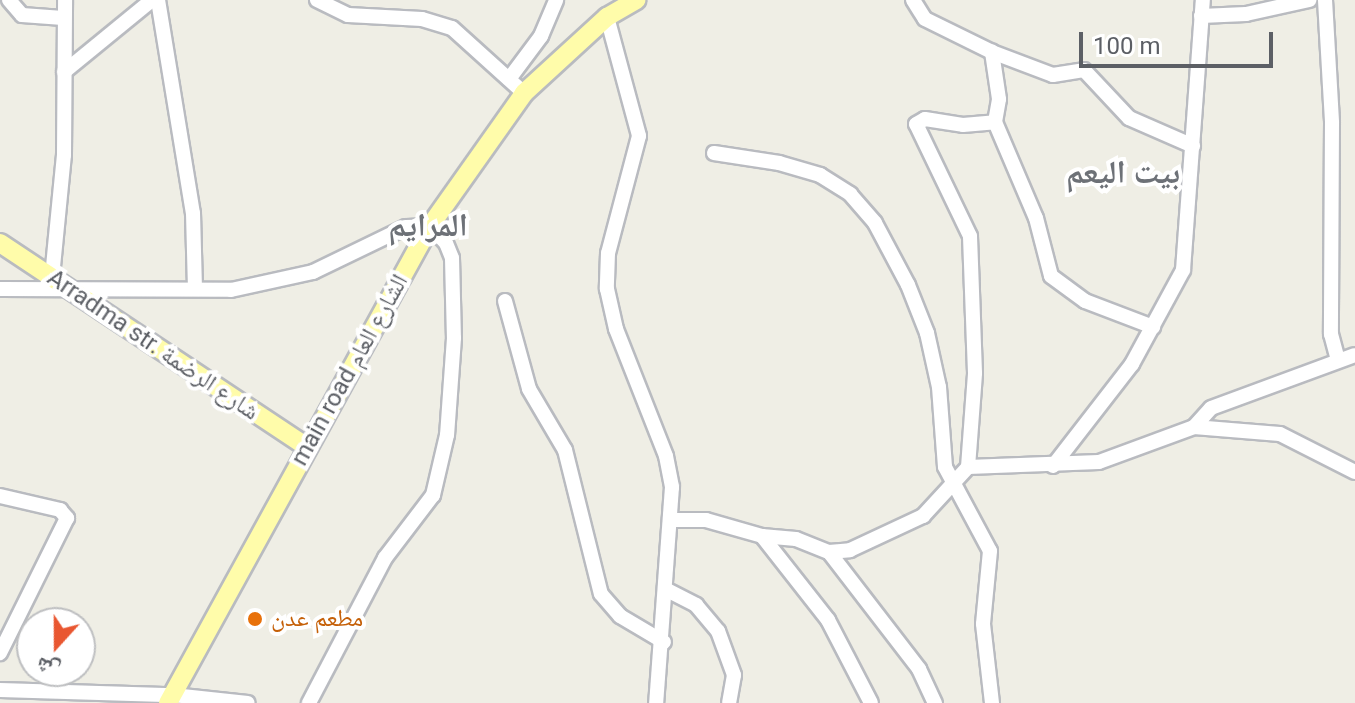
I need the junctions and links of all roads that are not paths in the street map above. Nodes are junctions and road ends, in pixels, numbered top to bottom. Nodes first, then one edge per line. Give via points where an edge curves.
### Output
1 (9, 0) edge
2 (65, 0) edge
3 (155, 0) edge
4 (317, 0) edge
5 (556, 0) edge
6 (637, 0) edge
7 (913, 0) edge
8 (1203, 0) edge
9 (1309, 0) edge
10 (1325, 0) edge
11 (1201, 16) junction
12 (607, 17) junction
13 (63, 18) junction
14 (992, 52) junction
15 (64, 72) junction
16 (509, 79) junction
17 (524, 93) junction
18 (995, 122) junction
19 (1193, 146) junction
20 (714, 153) dead end
21 (430, 226) junction
22 (0, 243) edge
23 (52, 277) junction
24 (195, 287) junction
25 (0, 289) edge
26 (69, 289) junction
27 (505, 301) dead end
28 (1153, 327) junction
29 (1355, 355) edge
30 (1338, 360) junction
31 (1194, 427) junction
32 (307, 447) junction
33 (1053, 466) junction
34 (968, 467) junction
35 (1355, 472) edge
36 (951, 486) junction
37 (0, 496) edge
38 (673, 520) junction
39 (762, 536) junction
40 (829, 552) junction
41 (667, 590) junction
42 (664, 642) junction
43 (0, 653) edge
44 (0, 690) edge
45 (170, 699) edge
46 (248, 703) edge
47 (309, 703) edge
48 (656, 703) edge
49 (729, 703) edge
50 (871, 703) edge
51 (935, 703) edge
52 (992, 703) edge

1 - 13 street via 22,15
2 - 13 street
3 - 15 street
3 - 24 street via 192,198
4 - 16 street via 348,15 441,24
5 - 16 street via 541,36
6 - 12 main road, main road الشارع العام
7 - 14 street via 925,19
8 - 11 street
9 - 11 street via 1246,14
10 - 30 street via 1332,123 1331,334
11 - 19 street
12 - 17 main road, main road الشارع العام
12 - 38 street via 639,136 608,253 607,289 635,386 666,456
13 - 15 street
14 - 18 street via 999,99
14 - 19 street via 1053,75 1084,70 1129,118
15 - 23 street via 64,155
16 - 17 street
17 - 21 main road, main road الشارع العام
18 - 28 street via 1036,218 1051,276 1085,301
18 - 34 street via 963,125 925,119 916,124 970,236 975,373
19 - 28 street via 1183,270
20 - 36 street via 820,175 850,194 875,223 927,333
21 - 24 street via 383,235 349,257 274,283 231,290
21 - 32 main road, main road الشارع العام
21 - 47 street via 451,250 454,338 447,435 433,495 385,558
22 - 23 main road, Arradma str. شارع الرضمة
23 - 26 main road, Arradma str. شارع الرضمة
24 - 26 street
25 - 26 street
26 - 32 main road, Arradma str. شارع الرضمة
27 - 42 street via 529,389 565,450 601,594 620,616
28 - 33 street via 1095,417
29 - 30 street
30 - 31 street via 1211,408
31 - 33 street via 1129,454
31 - 35 street via 1280,434
32 - 45 main road, main road الشارع العام
33 - 34 street
34 - 36 street
36 - 40 street via 935,507 906,528 850,550
36 - 52 street via 990,551 983,624
37 - 43 street via 60,510 67,518
38 - 39 street via 706,520
38 - 41 street
39 - 40 street via 796,539
39 - 50 street via 828,620
40 - 51 street via 919,669
41 - 42 street
41 - 49 street via 696,605 718,631 734,675
42 - 48 street
44 - 45 street
45 - 46 street

